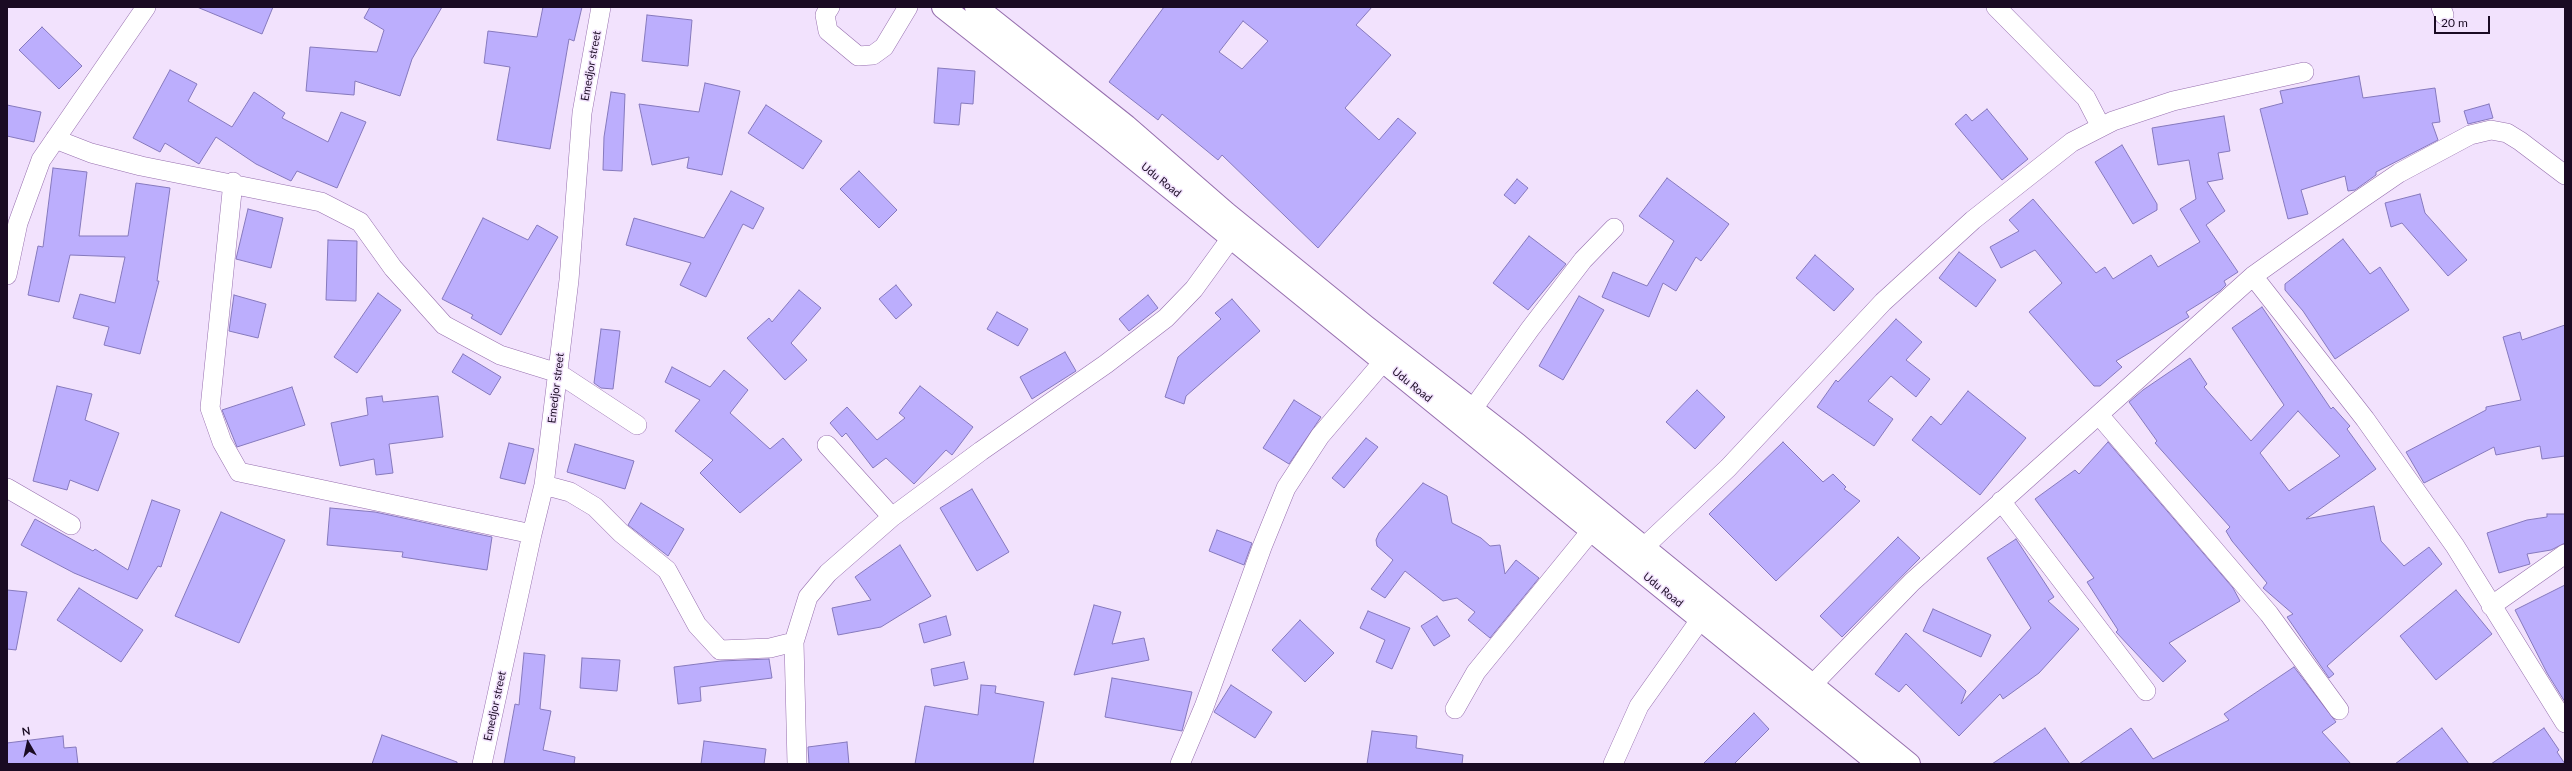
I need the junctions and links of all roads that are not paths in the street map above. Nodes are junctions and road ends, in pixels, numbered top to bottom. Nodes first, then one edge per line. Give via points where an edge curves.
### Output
1 (146, 7) edge
2 (601, 7) edge
3 (830, 7) edge
4 (908, 7) edge
5 (943, 7) edge
6 (976, 7) edge
7 (1996, 7) edge
8 (2304, 72) dead end
9 (2101, 127) junction
10 (55, 139) junction
11 (2565, 175) edge
12 (233, 182) junction
13 (1614, 228) dead end
14 (1231, 238) junction
15 (7, 275) edge
16 (2253, 276) junction
17 (1383, 362) junction
18 (558, 372) junction
19 (1472, 410) junction
20 (2099, 414) junction
21 (637, 425) dead end
22 (827, 445) dead end
23 (544, 485) junction
24 (7, 488) edge
25 (2001, 501) junction
26 (892, 517) junction
27 (71, 525) dead end
28 (1592, 531) junction
29 (532, 534) junction
30 (1643, 548) junction
31 (2565, 554) edge
32 (2491, 606) junction
33 (1700, 620) junction
34 (794, 642) junction
35 (1813, 684) junction
36 (2146, 691) dead end
37 (1455, 709) dead end
38 (2338, 710) dead end
39 (2565, 723) edge
40 (482, 764) edge
41 (797, 764) edge
42 (1180, 764) edge
43 (1612, 764) edge
44 (1879, 764) edge
45 (1909, 764) edge

1 - 10 street
2 - 18 street, Emedjor street via 582,113 569,280
3 - 4 street via 825,15 828,31 858,56 873,55 884,47
5 - 14 main road, Udu Road
6 - 19 main road, Udu Road via 1126,126 1226,213
7 - 9 street via 2086,98
8 - 9 street via 2173,101
9 - 30 street via 2072,142 1973,220 1883,302 1728,468
10 - 12 street via 91,153 141,166
10 - 15 street via 41,160 18,223
11 - 16 street via 2507,134 2491,130 2470,135 2399,173
12 - 18 street via 321,202 360,222 398,274 444,325 500,355
12 - 29 street via 210,408 222,442 239,472
13 - 19 street via 1583,260
14 - 17 main road, Udu Road
14 - 26 street via 1194,289 1166,318
16 - 20 street
16 - 32 street via 2365,419 2455,546
17 - 28 main road, Udu Road
17 - 42 street via 1320,436 1286,488
18 - 21 street
18 - 23 street, Emedjor street
19 - 30 main road, Udu Road
20 - 25 street
20 - 38 street via 2269,614
22 - 26 street
23 - 29 street, Emedjor street
23 - 34 street via 570,492 595,507 621,533 667,570 697,625 720,650 770,648
24 - 27 street
25 - 35 street via 1912,582
25 - 36 street
26 - 34 street via 828,573 808,597
28 - 33 main road, Udu Road
28 - 37 street via 1476,672
29 - 40 street, Emedjor street
30 - 35 main road, Udu Road
31 - 32 street
32 - 39 street
33 - 43 street via 1639,706
33 - 44 main road, Udu Road
34 - 41 street
35 - 45 main road, Udu Road

